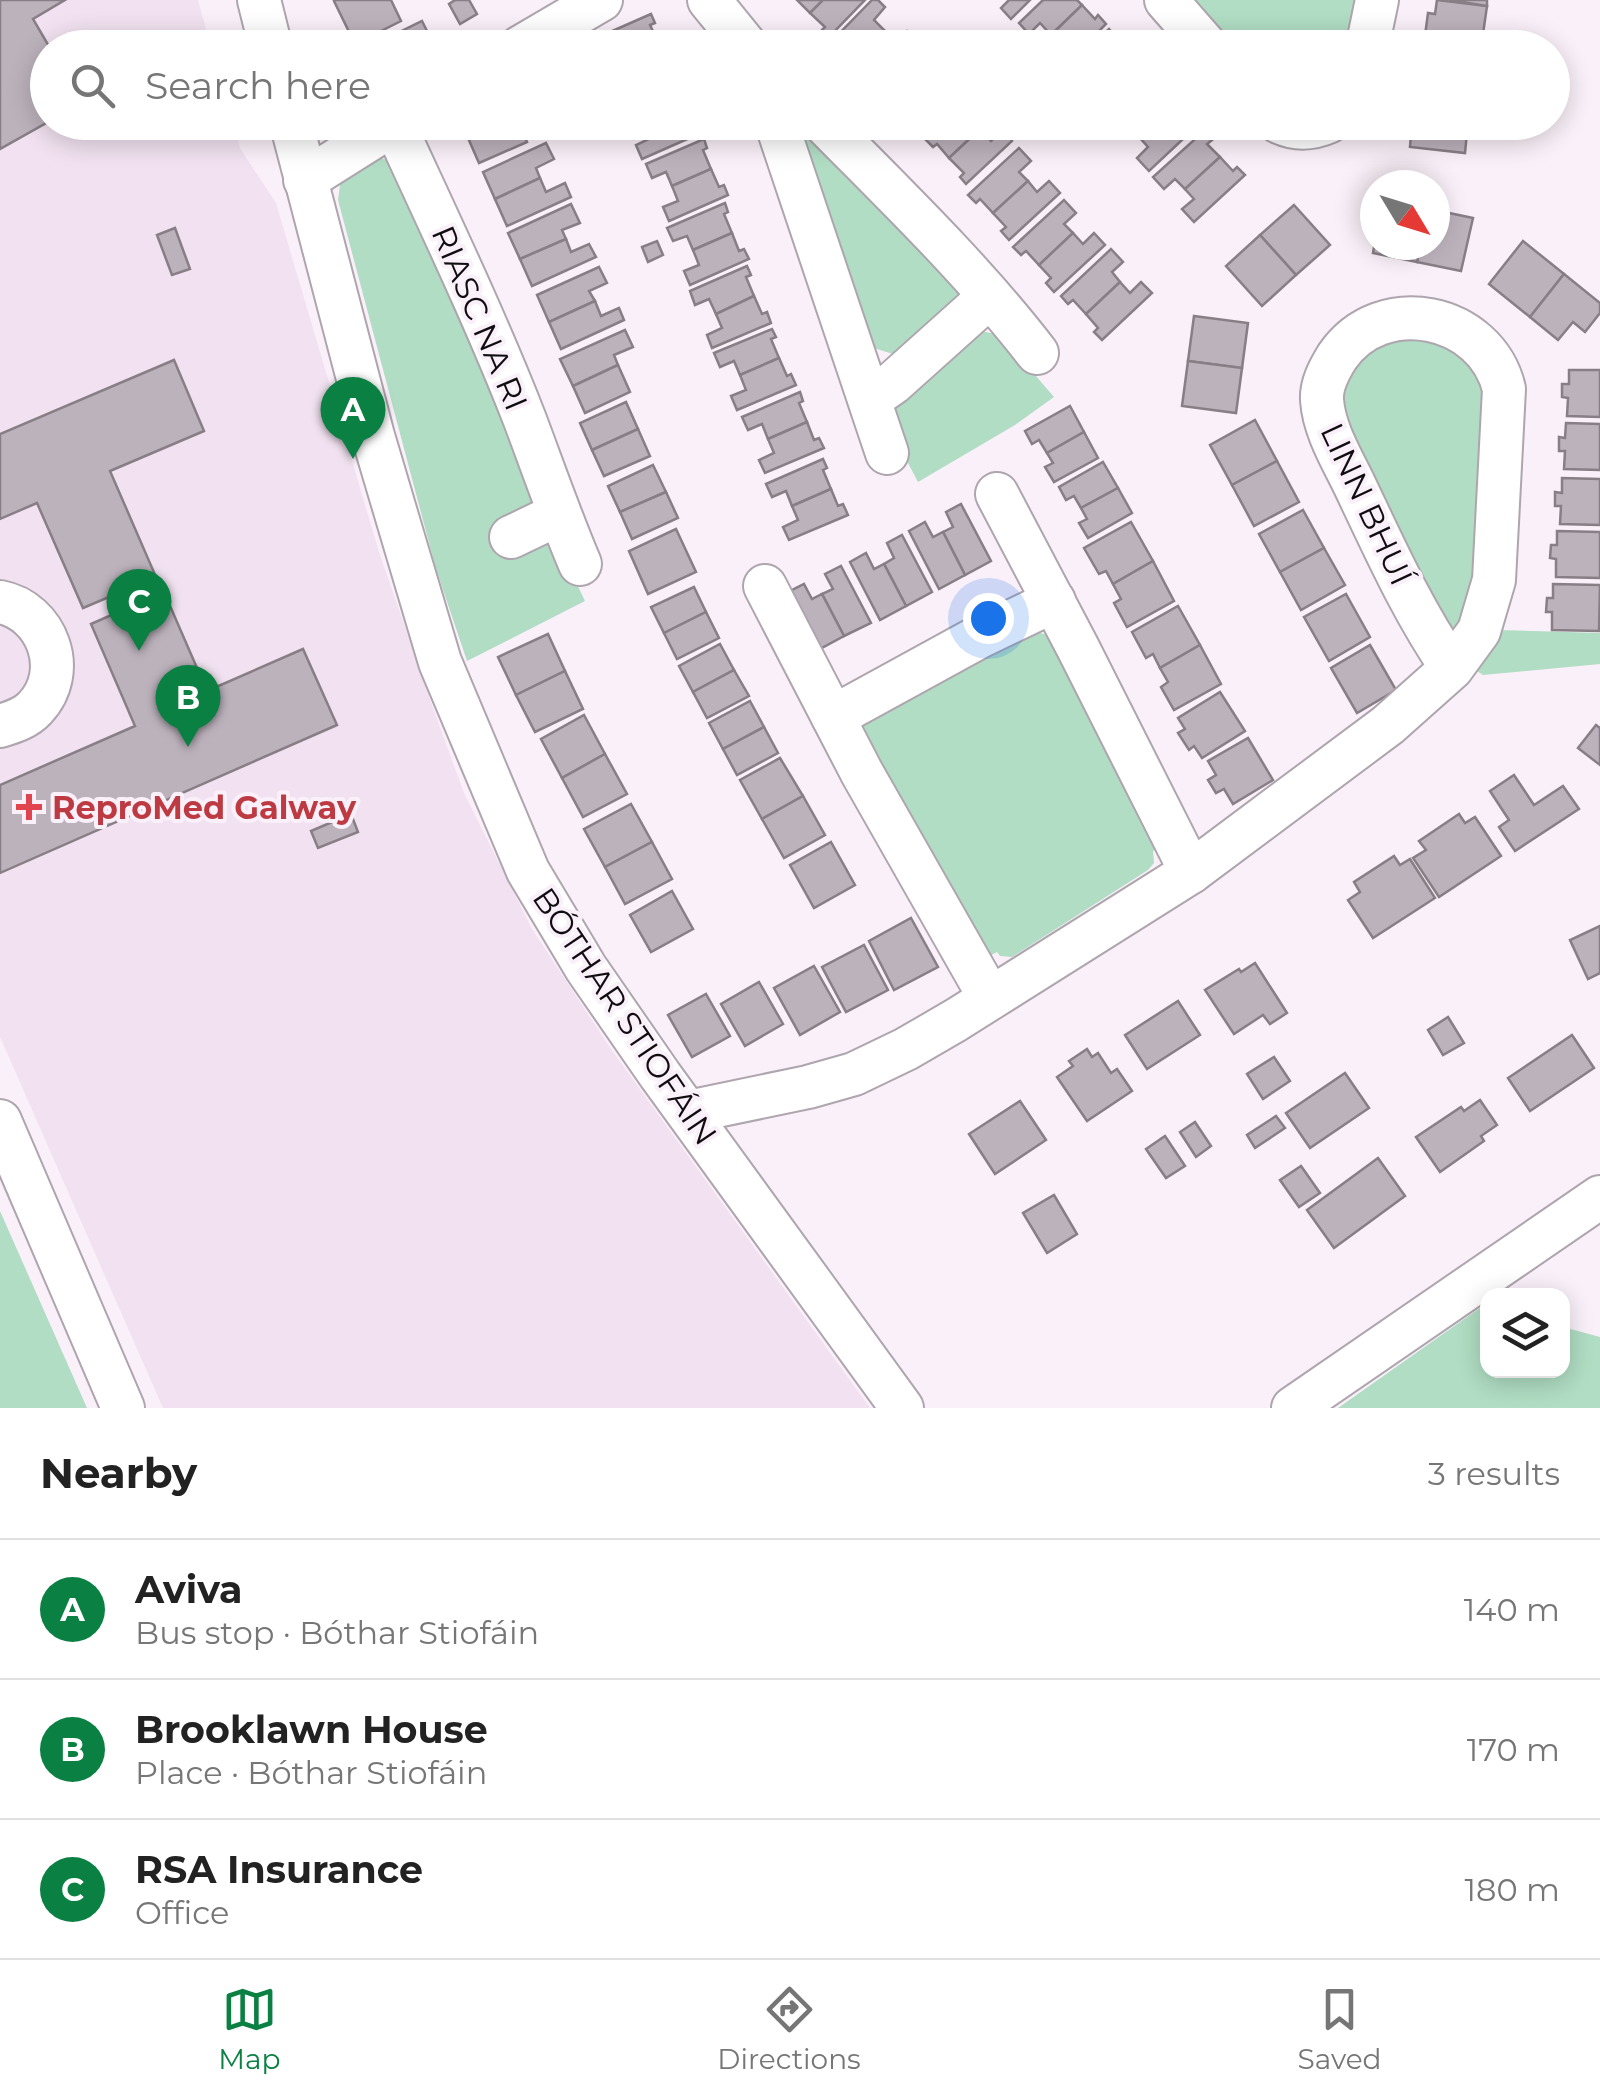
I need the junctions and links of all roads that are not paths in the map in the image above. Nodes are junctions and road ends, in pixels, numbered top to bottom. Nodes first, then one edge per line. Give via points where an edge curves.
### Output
1 (259, 0) edge
2 (601, 0) edge
3 (708, 0) edge
4 (1166, 0) edge
5 (1377, 0) edge
6 (267, 30) edge
7 (550, 30) edge
8 (732, 30) edge
9 (1192, 30) edge
10 (1371, 30) edge
11 (296, 140) edge
12 (369, 140) edge
13 (403, 140) edge
14 (782, 140) edge
15 (840, 140) edge
16 (306, 180) junction
17 (990, 296) junction
18 (1037, 353) dead end
19 (870, 399) junction
20 (887, 452) dead end
21 (997, 494) dead end
22 (559, 514) junction
23 (511, 537) dead end
24 (580, 564) dead end
25 (764, 586) dead end
26 (0, 602) edge
27 (1054, 602) junction
28 (1452, 668) junction
29 (833, 716) junction
30 (0, 726) edge
31 (1191, 872) junction
32 (990, 998) junction
33 (688, 1112) junction
34 (0, 1121) edge
35 (1600, 1198) edge
36 (123, 1408) edge
37 (902, 1408) edge
38 (1294, 1408) edge

1 - 6 street
2 - 7 street
3 - 8 street
4 - 9 street
5 - 10 street
11 - 16 street, BÓTHAR STIOFÁIN
12 - 16 street, RIASC NA RI
13 - 22 street, RIASC NA RI
14 - 19 street
15 - 17 street
16 - 33 street, BÓTHAR STIOFÁIN via 372,436 434,643 478,756 554,918
17 - 18 street
17 - 19 street
19 - 20 street
21 - 27 street
22 - 23 street
22 - 24 street, RIASC NA RI
25 - 29 street
26 - 30 street via 29,614 43,629 52,670 35,708
27 - 29 street
27 - 31 street
28 - 28 street, LINN BHUÍ via 1479,631 1494,580 1504,389 1494,361 1462,334 1429,319 1394,318 1353,338 1330,368 1321,398 1362,502
28 - 31 street, LINN BHUÍ via 1388,726
29 - 32 street
31 - 32 street, LINN BHUÍ
32 - 33 street, LINN BHUÍ via 854,1074
33 - 37 street, BÓTHAR STIOFÁIN
34 - 36 street
35 - 38 street

